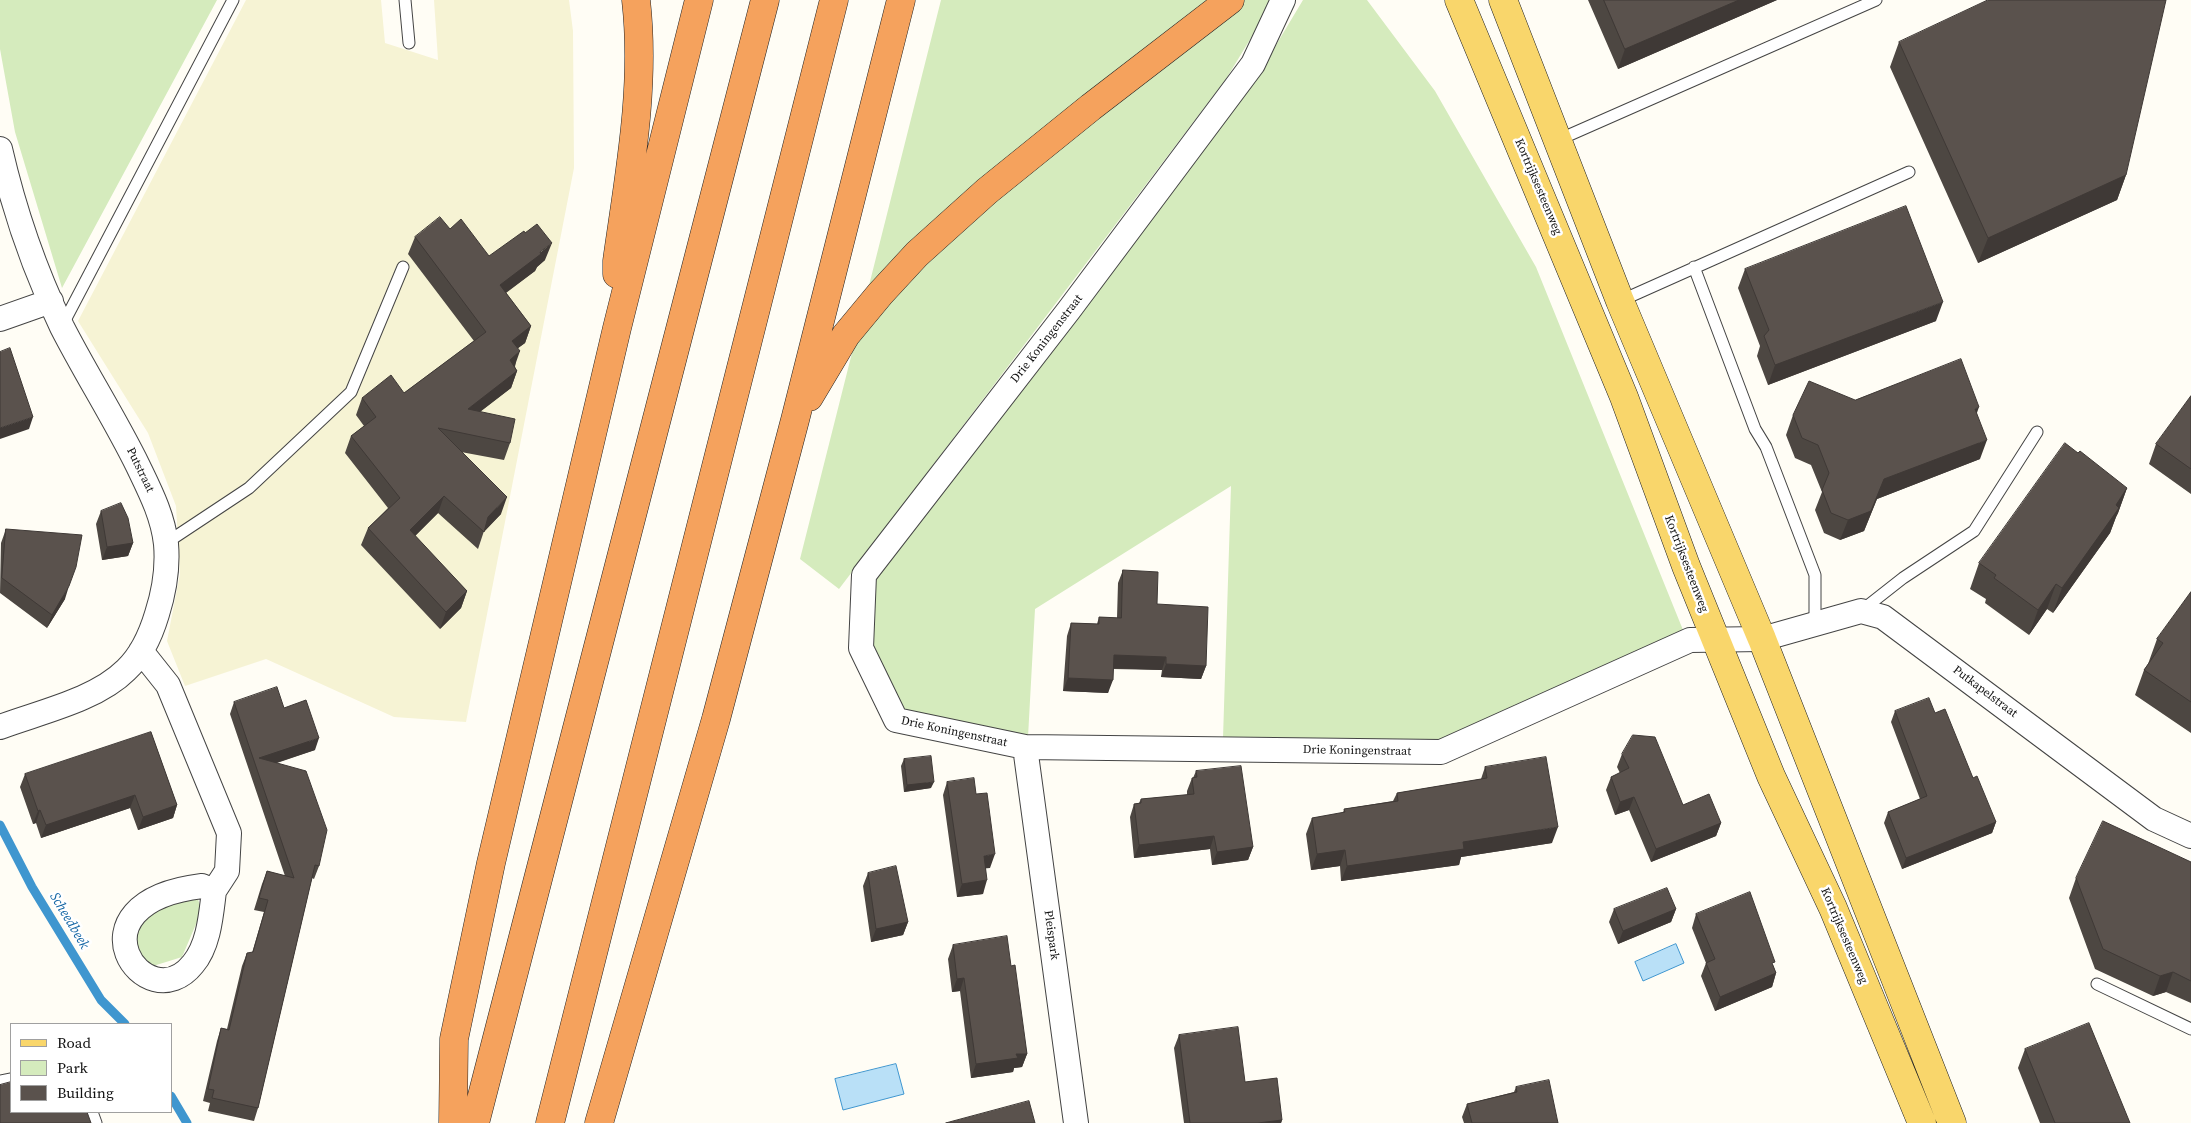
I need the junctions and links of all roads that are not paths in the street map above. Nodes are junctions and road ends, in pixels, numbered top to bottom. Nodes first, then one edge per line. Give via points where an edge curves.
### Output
1 (233, 0) edge
2 (405, 0) edge
3 (636, 0) edge
4 (699, 0) edge
5 (765, 0) edge
6 (834, 0) edge
7 (901, 0) edge
8 (1230, 0) edge
9 (1284, 0) edge
10 (1439, 0) edge
11 (1503, 0) edge
12 (1876, 0) edge
13 (1464, 11) edge
14 (409, 43) dead end
15 (1558, 140) junction
16 (0, 149) edge
17 (1910, 172) dead end
18 (403, 267) dead end
19 (1694, 267) junction
20 (51, 301) junction
21 (1620, 301) junction
22 (0, 319) edge
23 (62, 326) junction
24 (617, 328) junction
25 (795, 420) junction
26 (2037, 432) dead end
27 (166, 543) junction
28 (1861, 611) junction
29 (1815, 623) junction
30 (1714, 638) junction
31 (1762, 639) junction
32 (141, 650) junction
33 (0, 727) edge
34 (1025, 747) junction
35 (2191, 836) edge
36 (214, 891) dead end
37 (2097, 984) dead end
38 (2191, 1029) edge
39 (453, 1123) edge
40 (476, 1123) edge
41 (550, 1123) edge
42 (599, 1123) edge
43 (1076, 1123) edge
44 (1922, 1123) edge
45 (1952, 1123) edge

1 - 23 lane
2 - 14 lane
3 - 24 highway via 640,29 637,117 617,261
4 - 24 highway
5 - 40 highway
6 - 41 highway
7 - 25 highway
8 - 25 highway via 987,191 918,254 846,335
9 - 34 street, Drie Koningenstraat via 1253,64 1069,310 864,575 861,648 896,720
10 - 13 main road via 1449,15
11 - 15 main road
12 - 15 lane
13 - 30 main road, Kortrijksesteenweg via 1624,397
15 - 21 main road
16 - 20 street, Putstraat via 30,250
17 - 19 lane
18 - 27 lane via 351,392 249,488
19 - 21 lane
19 - 29 lane via 1755,429 1766,447 1815,574
20 - 22 street
20 - 23 street, Putstraat
21 - 31 main road
23 - 27 street, Putstraat via 150,491 161,517
24 - 39 highway via 491,864 456,1030
25 - 42 highway via 716,719
26 - 28 lane via 1974,531 1903,578
27 - 32 street, Putstraat via 161,601 154,625
28 - 29 street
28 - 35 street, Putkapelstraat via 1883,617 2154,819
29 - 31 street
30 - 31 street, Drie Koningenstraat
30 - 34 street, Drie Koningenstraat via 1690,640 1441,752
30 - 44 main road, Kortrijksesteenweg via 1771,776 1833,908
31 - 45 main road
32 - 33 street, Putstraat via 127,670 105,687
32 - 36 street via 168,685 229,833 227,871
34 - 43 street, Pleispark
37 - 38 lane

